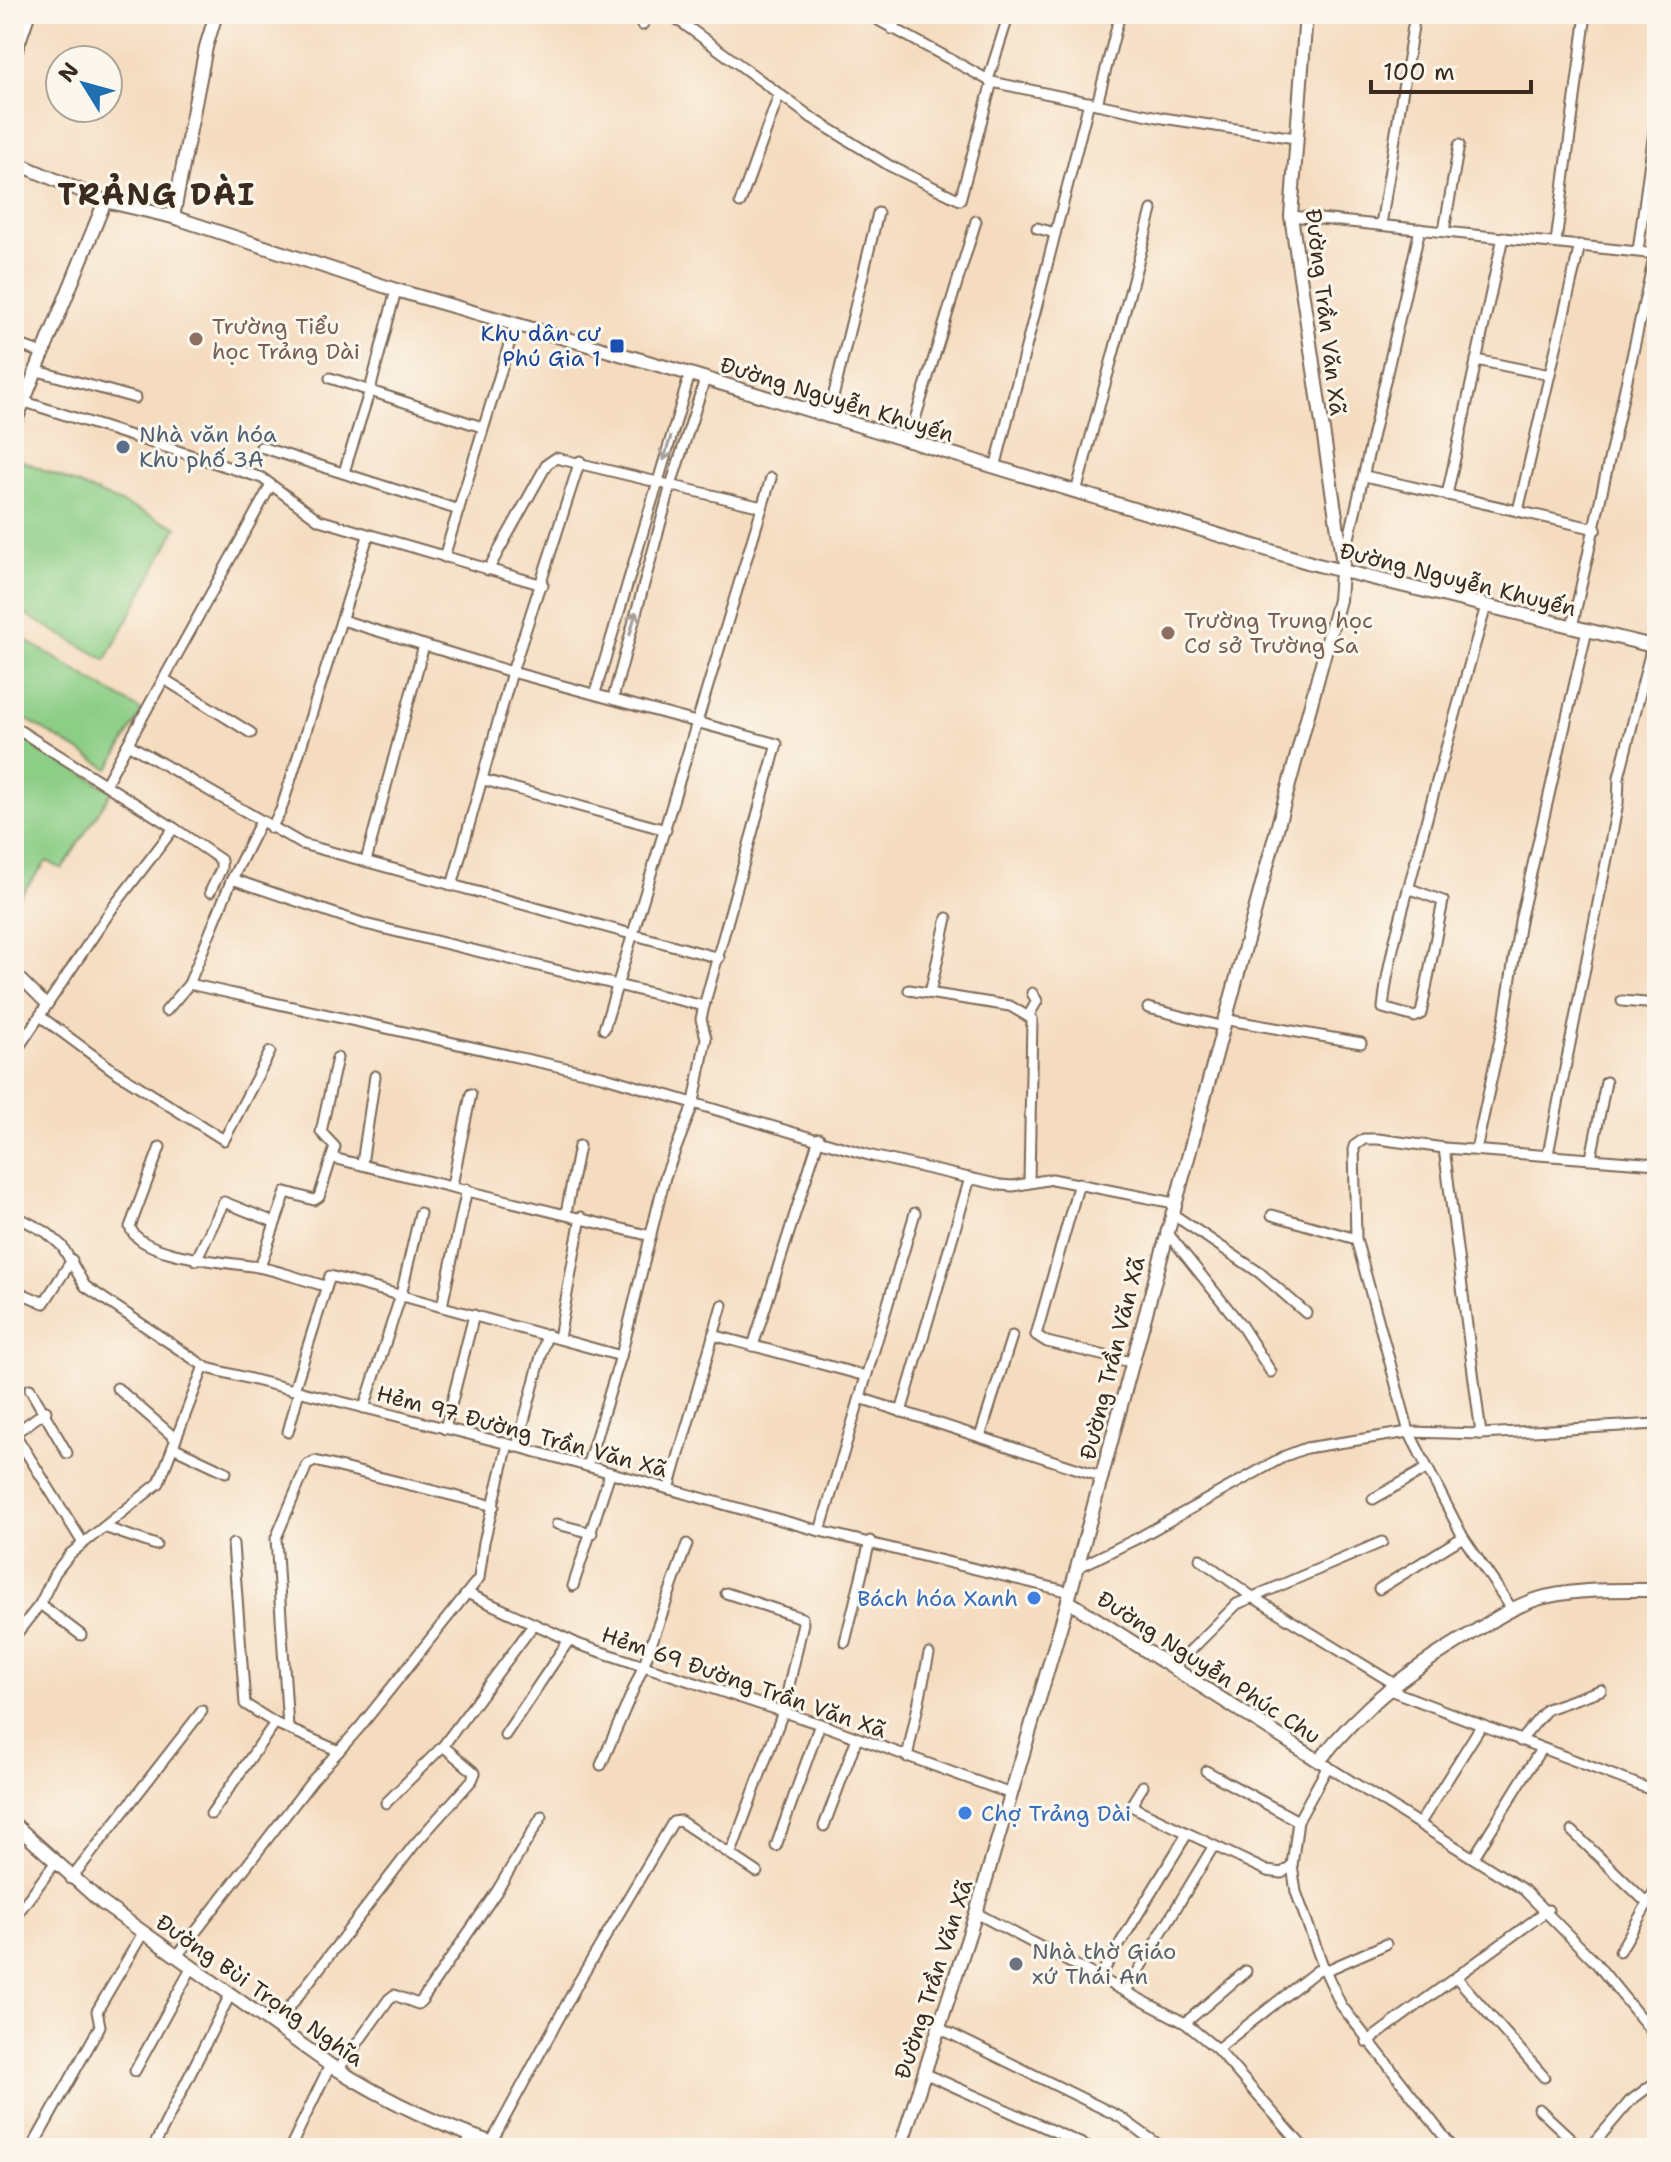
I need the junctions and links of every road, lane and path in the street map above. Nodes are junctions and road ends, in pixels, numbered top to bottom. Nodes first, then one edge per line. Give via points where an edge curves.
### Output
1 (30, 14) edge
2 (216, 14) edge
3 (650, 14) edge
4 (670, 14) edge
5 (867, 14) edge
6 (900, 14) edge
7 (1009, 14) edge
8 (1306, 14) edge
9 (1415, 14) edge
10 (1586, 14) edge
11 (1119, 18) dead end
12 (642, 25) dead end
13 (892, 29) junction
14 (14, 61) edge
15 (990, 81) junction
16 (779, 95) junction
17 (1093, 103) junction
18 (1657, 109) edge
19 (1295, 138) junction
20 (1459, 145) dead end
21 (14, 162) edge
22 (105, 201) junction
23 (740, 203) dead end
24 (1152, 210) dead end
25 (878, 213) dead end
26 (1291, 216) junction
27 (173, 217) junction
28 (976, 221) dead end
29 (1381, 225) junction
30 (1037, 228) dead end
31 (1420, 229) junction
32 (1444, 231) junction
33 (1055, 233) junction
34 (1503, 237) junction
35 (1556, 242) junction
36 (1580, 245) junction
37 (1638, 251) junction
38 (1656, 253) edge
39 (396, 290) junction
40 (515, 325) junction
41 (14, 343) edge
42 (45, 354) junction
43 (1476, 360) junction
44 (38, 371) junction
45 (690, 374) junction
46 (1550, 375) junction
47 (330, 378) dead end
48 (705, 379) junction
49 (370, 390) junction
50 (135, 398) dead end
51 (25, 402) junction
52 (828, 418) junction
53 (14, 425) edge
54 (482, 427) junction
55 (908, 442) junction
56 (261, 447) dead end
57 (580, 461) junction
58 (995, 468) junction
59 (344, 472) junction
60 (1365, 476) junction
61 (771, 478) dead end
62 (657, 480) junction
63 (271, 485) junction
64 (671, 485) junction
65 (1076, 492) junction
66 (1447, 495) junction
67 (762, 507) junction
68 (459, 510) junction
69 (1518, 511) junction
70 (1596, 529) junction
71 (368, 536) junction
72 (444, 557) junction
73 (1342, 568) junction
74 (488, 570) junction
75 (543, 585) junction
76 (1486, 606) junction
77 (342, 620) junction
78 (1572, 627) junction
79 (1587, 630) junction
80 (424, 645) junction
81 (1655, 646) edge
82 (512, 672) junction
83 (164, 679) junction
84 (595, 693) junction
85 (613, 698) junction
86 (698, 721) junction
87 (14, 727) edge
88 (251, 733) dead end
89 (128, 744) junction
90 (484, 780) junction
91 (106, 783) junction
92 (260, 823) junction
93 (174, 828) junction
94 (271, 828) junction
95 (666, 830) junction
96 (366, 861) junction
97 (232, 879) junction
98 (452, 886) junction
99 (1408, 888) junction
100 (210, 892) dead end
101 (947, 918) dead end
102 (635, 932) junction
103 (719, 958) junction
104 (14, 972) edge
105 (189, 984) junction
106 (619, 985) junction
107 (909, 990) dead end
108 (930, 993) junction
109 (1039, 999) dead end
110 (1622, 1001) dead end
111 (1657, 1004) edge
112 (47, 1005) junction
113 (704, 1006) junction
114 (1148, 1008) dead end
115 (166, 1011) dead end
116 (1029, 1015) junction
117 (40, 1016) junction
118 (1222, 1022) junction
119 (604, 1029) dead end
120 (1361, 1043) dead end
121 (16, 1047) edge
122 (270, 1052) dead end
123 (337, 1058) dead end
124 (375, 1076) dead end
125 (1606, 1082) dead end
126 (471, 1094) dead end
127 (694, 1102) junction
128 (819, 1138) junction
129 (579, 1146) dead end
130 (160, 1147) dead end
131 (1444, 1148) junction
132 (1476, 1150) junction
133 (1548, 1154) junction
134 (333, 1158) junction
135 (1591, 1158) junction
136 (362, 1164) junction
137 (1657, 1164) edge
138 (970, 1178) junction
139 (1029, 1182) junction
140 (1079, 1183) junction
141 (452, 1185) junction
142 (467, 1189) junction
143 (1172, 1208) junction
144 (420, 1213) dead end
145 (566, 1213) junction
146 (915, 1213) dead end
147 (14, 1215) edge
148 (1272, 1215) dead end
149 (581, 1217) junction
150 (274, 1222) junction
151 (1165, 1231) junction
152 (651, 1236) junction
153 (1356, 1239) junction
154 (72, 1260) junction
155 (196, 1260) junction
156 (260, 1267) junction
157 (325, 1286) junction
158 (14, 1290) edge
159 (401, 1295) junction
160 (722, 1305) dead end
161 (442, 1306) junction
162 (1306, 1313) dead end
163 (474, 1315) junction
164 (547, 1334) junction
165 (713, 1335) junction
166 (1012, 1336) dead end
167 (559, 1338) junction
168 (753, 1346) junction
169 (621, 1356) junction
170 (1131, 1362) junction
171 (204, 1366) junction
172 (1271, 1372) dead end
173 (866, 1376) junction
174 (117, 1388) dead end
175 (30, 1389) dead end
176 (296, 1391) junction
177 (860, 1398) junction
178 (364, 1408) junction
179 (46, 1411) junction
180 (901, 1412) junction
181 (1657, 1424) edge
182 (445, 1429) junction
183 (288, 1432) dead end
184 (1409, 1432) junction
185 (1481, 1434) junction
186 (980, 1437) junction
187 (175, 1443) junction
188 (512, 1446) junction
189 (67, 1453) dead end
190 (587, 1466) junction
191 (1426, 1469) junction
192 (226, 1472) dead end
193 (610, 1473) junction
194 (1103, 1477) junction
195 (669, 1489) junction
196 (1373, 1499) dead end
197 (494, 1506) junction
198 (557, 1524) dead end
199 (104, 1527) junction
200 (820, 1531) junction
201 (592, 1533) junction
202 (1463, 1537) junction
203 (870, 1541) junction
204 (1382, 1542) dead end
205 (83, 1543) junction
206 (233, 1544) dead end
207 (687, 1544) dead end
208 (156, 1545) dead end
209 (1200, 1559) dead end
210 (1077, 1568) junction
211 (573, 1586) dead end
212 (1379, 1589) dead end
213 (1657, 1590) edge
214 (726, 1593) dead end
215 (469, 1594) junction
216 (1069, 1596) junction
217 (1251, 1596) junction
218 (40, 1604) junction
219 (1512, 1609) junction
220 (534, 1624) junction
221 (81, 1635) dead end
222 (14, 1637) edge
223 (569, 1640) junction
224 (845, 1642) dead end
225 (929, 1654) dead end
226 (643, 1667) junction
227 (1174, 1667) junction
228 (1390, 1686) junction
229 (1601, 1690) dead end
230 (202, 1711) dead end
231 (783, 1712) junction
232 (275, 1723) junction
233 (820, 1724) junction
234 (1481, 1726) junction
235 (288, 1728) junction
236 (505, 1735) dead end
237 (857, 1738) junction
238 (1520, 1741) junction
239 (443, 1746) junction
240 (1541, 1749) junction
241 (339, 1751) junction
242 (907, 1757) junction
243 (1324, 1764) junction
244 (601, 1765) dead end
245 (1206, 1771) dead end
246 (1143, 1786) dead end
247 (1657, 1792) edge
248 (1011, 1794) junction
249 (386, 1803) dead end
250 (211, 1814) dead end
251 (542, 1816) dead end
252 (1298, 1821) junction
253 (1420, 1823) junction
254 (14, 1824) edge
255 (824, 1826) dead end
256 (1572, 1831) dead end
257 (1187, 1834) junction
258 (776, 1846) dead end
259 (1213, 1847) junction
260 (730, 1854) junction
261 (1474, 1857) junction
262 (55, 1863) junction
263 (1292, 1865) junction
264 (757, 1872) dead end
265 (71, 1879) junction
266 (1657, 1887) edge
267 (1646, 1902) junction
268 (1548, 1910) junction
269 (976, 1913) junction
270 (14, 1918) edge
271 (143, 1933) junction
272 (1386, 1944) dead end
273 (1620, 1951) dead end
274 (177, 1956) junction
275 (192, 1967) junction
276 (1324, 1968) junction
277 (1246, 1971) dead end
278 (1099, 1978) junction
279 (1457, 1978) junction
280 (1126, 1991) junction
281 (230, 1995) junction
282 (1185, 2023) junction
283 (275, 2026) junction
284 (939, 2028) junction
285 (1657, 2038) edge
286 (1367, 2042) junction
287 (1217, 2049) junction
288 (334, 2067) junction
289 (135, 2071) dead end
290 (924, 2073) junction
291 (1544, 2077) dead end
292 (1657, 2081) edge
293 (1539, 2109) dead end
294 (468, 2142) edge
295 (491, 2143) junction
296 (33, 2146) edge
297 (153, 2148) edge
298 (290, 2148) edge
299 (509, 2148) edge
300 (900, 2148) edge
301 (1091, 2148) edge
302 (1163, 2148) edge
303 (1304, 2148) edge
304 (1453, 2148) edge
305 (1581, 2148) edge
306 (1590, 2148) edge

1 - 14 street
2 - 27 street
3 - 12 street
4 - 16 street
5 - 13 street
6 - 13 street
7 - 15 street
8 - 19 street, Đường Trần Văn Xã
9 - 29 street
10 - 35 street
11 - 17 street
13 - 15 street
15 - 16 street via 960,200 882,161
15 - 17 street
16 - 23 street
17 - 19 street
17 - 33 street
18 - 37 street
19 - 26 street, Đường Trần Văn Xã
20 - 32 street
21 - 22 street, Đường Nguyễn Khuyến
22 - 27 street, Đường Nguyễn Khuyến
22 - 42 street
24 - 65 street
25 - 52 street
26 - 29 street
26 - 73 street, Đường Trần Văn Xã
27 - 39 street, Đường Nguyễn Khuyến
28 - 55 street
29 - 31 street
30 - 33 street
31 - 32 street
31 - 60 street
32 - 34 street
33 - 58 street
34 - 35 street
34 - 43 street
35 - 36 street
36 - 37 street
36 - 46 street
37 - 38 street
38 - 70 street
39 - 40 street, Đường Nguyễn Khuyến
39 - 49 street
40 - 45 street, Đường Nguyễn Khuyến
40 - 54 street
41 - 42 street
42 - 44 street
43 - 46 street
43 - 66 street
44 - 50 street
44 - 51 street
45 - 48 street, Đường Nguyễn Khuyến
45 -> 62 street
46 - 69 street
47 - 49 street
48 - 52 street, Đường Nguyễn Khuyến
48 - 64 street
49 - 54 street
49 - 59 street
51 - 53 street
51 - 63 street
52 - 55 street, Đường Nguyễn Khuyến
54 - 68 street
55 - 58 street, Đường Nguyễn Khuyến
56 - 59 street
57 - 62 street
57 - 74 street via 556,458 547,464
57 - 75 street
58 - 65 street, Đường Nguyễn Khuyến
59 - 68 street
60 - 66 street
60 - 73 street
61 - 67 street
62 - 64 street
62 - 84 street
63 - 71 street via 319,520
63 - 83 street
64 - 67 street
85 -> 64 street
65 - 73 street, Đường Nguyễn Khuyến
66 - 69 street
67 - 86 street
68 - 72 street
69 - 70 street
70 - 78 street
71 - 72 street
71 - 77 street
72 - 74 street
73 - 76 street, Đường Nguyễn Khuyến
73 - 118 street, Đường Trần Văn Xã via 1338,605
74 - 75 street
75 - 82 street
76 - 78 street, Đường Nguyễn Khuyến
76 - 99 street
77 - 80 street
77 - 94 street
78 - 79 street, Đường Nguyễn Khuyến
79 - 81 street, Đường Nguyễn Khuyến
79 - 132 street via 1520,921
80 - 82 street
80 - 96 street
81 - 133 street via 1619,777
82 - 84 street
82 - 90 street
83 - 88 street
83 - 89 street
84 - 85 street
85 - 86 street
86 - 95 street
86 - 103 street via 777,744
87 - 91 street
89 - 91 street
89 - 92 street
90 - 95 street
90 - 98 street
91 - 93 street
92 - 94 street
92 - 97 street
93 - 100 street via 221,860
93 - 112 street
94 - 96 street via 302,844
95 - 102 street
96 - 98 street
97 - 105 street
97 - 106 street via 365,924
98 - 102 street
99 - 99 street via 1443,901 1421,1014 1415,1017 1387,1011 1383,1005
101 - 108 street
102 - 103 street
102 - 106 street
103 - 113 street
104 - 112 street
105 - 115 street
105 - 127 street via 527,1058
106 - 113 street
106 - 119 street
107 - 108 street
108 - 116 street via 1010,1006
109 - 116 street
110 - 111 street
112 - 117 street
113 - 127 street via 706,1038
114 - 118 street
116 - 139 street via 1034,1024
117 - 121 street
117 - 122 street via 224,1140
118 - 120 street
118 - 143 street, Đường Trần Văn Xã
123 - 134 street via 321,1132 334,1143
124 - 136 street
125 - 135 street
126 - 141 street
127 - 128 street
127 - 152 street via 665,1177
128 - 138 street
128 - 168 street
129 - 145 street
130 - 155 street via 131,1233
131 - 132 street
131 - 153 street via 1378,1139 1354,1146
131 - 185 street
132 - 133 street
133 - 135 street
134 - 136 street
134 - 150 street via 316,1201 286,1192
135 - 137 street
136 - 141 street
138 - 139 street via 1013,1186
138 - 180 street
139 - 140 street
140 - 143 street
140 - 170 street via 1036,1335
141 - 142 street
142 - 145 street
142 - 161 street
143 - 151 street, Đường Trần Văn Xã
143 - 162 street
144 - 159 street
145 - 149 street
146 - 173 street
147 - 154 street, Hẻm 97 Đường Trần Văn Xã via 46,1232
148 - 153 street
149 - 152 street
149 - 167 street
150 - 155 street via 224,1202
150 - 156 street
151 - 170 street, Đường Trần Văn Xã
151 - 172 street via 1241,1325
152 - 169 street
153 - 184 street
154 - 158 street via 47,1301 40,1303
154 - 171 street, Hẻm 97 Đường Trần Văn Xã via 85,1286
155 - 156 street
156 - 157 street
157 - 159 street via 330,1276
157 - 176 street
159 - 161 street
159 - 178 street
160 - 165 street
161 - 163 street
163 - 164 street
163 - 182 street
164 - 167 street
164 - 188 street
165 - 168 street
165 - 195 street
166 - 186 street
167 - 169 street
168 - 173 street
169 - 190 street
170 - 194 street, Đường Trần Văn Xã
171 - 176 street, Hẻm 97 Đường Trần Văn Xã
171 - 187 street
173 - 177 street
174 - 187 street
175 - 179 street
176 - 178 street, Hẻm 97 Đường Trần Văn Xã
176 - 183 street
177 - 180 street
177 - 200 street
178 - 182 street, Hẻm 97 Đường Trần Văn Xã
179 - 189 street
179 - 205 street via 16,1436
180 - 186 street
181 - 185 street
182 - 188 street, Hẻm 97 Đường Trần Văn Xã
184 - 185 street
184 - 191 street
184 - 210 street via 1285,1456
186 - 194 street
187 - 192 street
187 - 199 street via 159,1483
188 - 190 street, Hẻm 97 Đường Trần Văn Xã
188 - 197 street
190 - 193 street, Hẻm 97 Đường Trần Văn Xã
191 - 196 street
191 - 202 street
193 - 195 street, Hẻm 97 Đường Trần Văn Xã
193 - 201 street
194 - 210 street, Đường Trần Văn Xã
195 - 200 street, Hẻm 97 Đường Trần Văn Xã
197 - 215 street via 482,1551 483,1570
197 - 235 street via 315,1461 307,1465 276,1538
198 - 201 street
199 - 205 street
199 - 208 street
200 - 203 street, Hẻm 97 Đường Trần Văn Xã
201 - 211 street
202 - 212 street
202 - 219 street
203 - 216 street, Hẻm 97 Đường Trần Văn Xã
203 - 224 street
204 - 217 street
205 - 218 street via 55,1573
206 - 232 street via 243,1698 250,1709
207 - 226 street
209 - 217 street
210 - 216 street, Đường Trần Văn Xã
213 - 219 street, Đường Nguyễn Phúc Chu via 1564,1595
214 - 231 street via 802,1618
215 - 220 street, Hẻm 69 Đường Trần Văn Xã
215 - 241 street
216 - 227 street, Đường Nguyễn Phúc Chu
216 - 248 street, Đường Trần Văn Xã
217 - 227 street via 1224,1614
217 - 228 street
218 - 221 street
218 - 222 street
219 - 228 street, Đường Nguyễn Phúc Chu
220 - 223 street, Hẻm 69 Đường Trần Văn Xã
220 - 239 street
223 - 226 street, Hẻm 69 Đường Trần Văn Xã
223 - 236 street
225 - 242 street
226 - 231 street, Hẻm 69 Đường Trần Văn Xã
226 - 244 street
227 - 243 street, Đường Nguyễn Phúc Chu
228 - 234 street
228 - 243 street, Đường Nguyễn Phúc Chu
229 - 238 street via 1547,1709
230 - 265 street
231 - 233 street, Hẻm 69 Đường Trần Văn Xã
231 - 260 street
232 - 235 street
232 - 250 street
233 - 237 street, Hẻm 69 Đường Trần Văn Xã
233 - 258 street
234 - 238 street
234 - 253 street
235 - 241 street
237 - 242 street, Hẻm 69 Đường Trần Văn Xã
237 - 255 street
238 - 240 street
239 - 249 street
239 - 283 street via 470,1766 472,1780 414,1845
240 - 247 street
240 - 261 street
241 - 274 street
242 - 248 street, Hẻm 69 Đường Trần Văn Xã
243 - 252 street
243 - 253 street
245 - 252 street
246 - 257 street via 1135,1808
248 - 269 street, Đường Trần Văn Xã
251 - 288 street via 422,2000 413,2004 394,1995
252 - 263 street
253 - 261 street
254 - 262 street, Đường Bùi Trọng Nghĩa
256 - 267 street
257 - 259 street
257 - 278 street
259 - 263 street via 1276,1874
259 - 280 street
260 - 264 street
260 - 295 street via 680,1821 673,1822
261 - 268 street
262 - 265 street, Đường Bùi Trọng Nghĩa
262 - 270 street
263 - 276 street via 1296,1892
265 - 271 street, Đường Bùi Trọng Nghĩa
266 - 267 street
267 - 273 street
268 - 279 street
268 - 285 street
269 - 278 street
269 - 284 street, Đường Trần Văn Xã
271 - 274 street, Đường Bùi Trọng Nghĩa
271 - 296 street via 97,2011 100,2026
272 - 276 street
274 - 275 street, Đường Bùi Trọng Nghĩa
275 - 281 street, Đường Bùi Trọng Nghĩa
275 - 289 street
276 - 286 street
276 - 287 street
277 - 282 street
278 - 280 street
279 - 286 street
279 - 291 street
280 - 282 street
281 - 283 street, Đường Bùi Trọng Nghĩa
281 - 297 street
282 - 287 street
283 - 288 street, Đường Bùi Trọng Nghĩa
284 - 290 street, Đường Trần Văn Xã
284 - 302 street via 1120,2117
286 - 304 street
287 - 303 street
288 - 294 street, Đường Bùi Trọng Nghĩa
288 - 298 street
290 - 300 street, Đường Trần Văn Xã
290 - 301 street
292 - 306 street via 1630,2101
293 - 305 street
294 - 295 street, Đường Bùi Trọng Nghĩa
295 - 299 street, Đường Bùi Trọng Nghĩa

